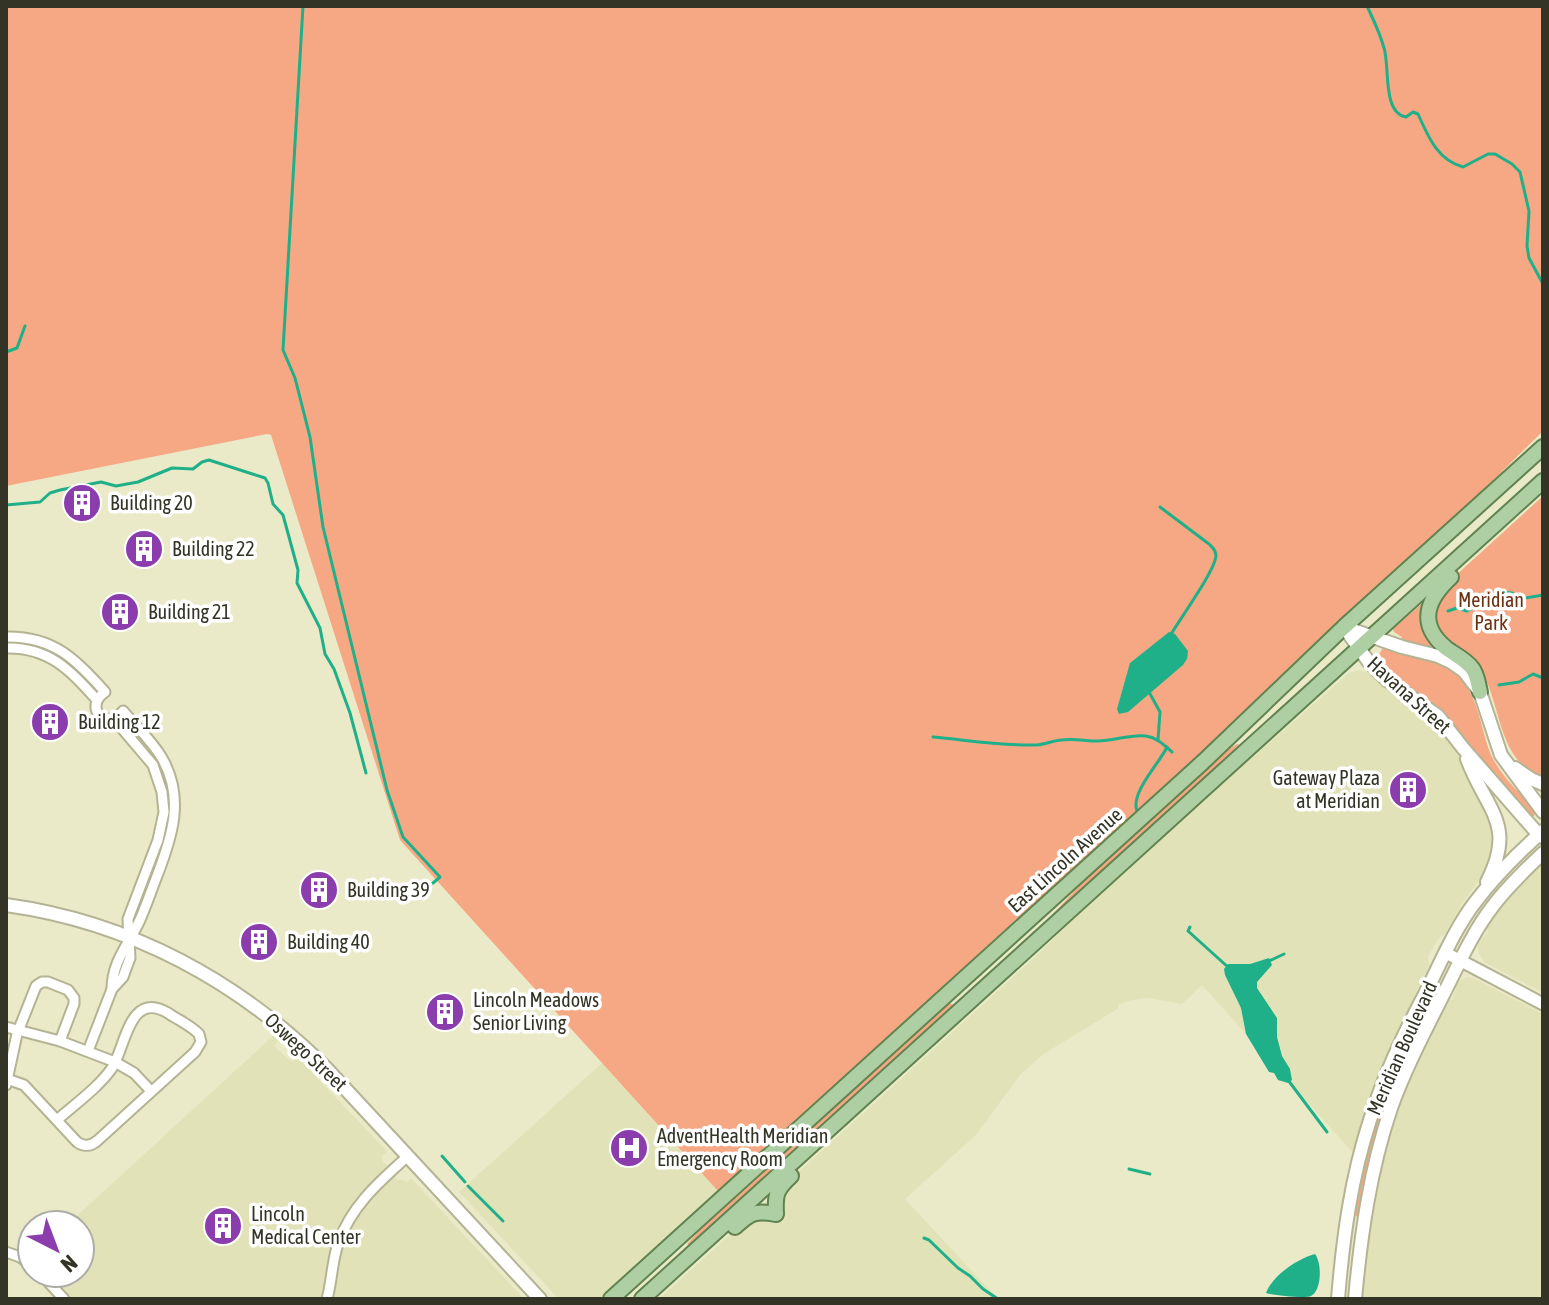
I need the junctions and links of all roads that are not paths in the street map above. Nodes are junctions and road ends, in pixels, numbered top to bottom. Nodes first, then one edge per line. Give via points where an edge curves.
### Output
1 (1543, 447) edge
2 (1543, 481) edge
3 (1512, 509) junction
4 (1344, 627) junction
5 (1372, 636) junction
6 (6, 637) edge
7 (6, 648) edge
8 (1359, 648) junction
9 (1480, 692) junction
10 (97, 700) junction
11 (114, 719) junction
12 (1463, 748) junction
13 (1501, 755) junction
14 (1543, 784) edge
15 (1543, 812) edge
16 (1542, 834) edge
17 (1543, 853) edge
18 (1477, 900) junction
19 (6, 905) edge
20 (130, 937) junction
21 (1446, 953) junction
22 (1461, 961) junction
23 (1543, 1004) edge
24 (6, 1027) edge
25 (18, 1030) junction
26 (60, 1041) junction
27 (88, 1051) junction
28 (115, 1062) junction
29 (7, 1082) edge
30 (151, 1091) junction
31 (846, 1114) junction
32 (57, 1120) junction
33 (408, 1156) junction
34 (701, 1246) junction
35 (676, 1269) junction
36 (327, 1299) edge
37 (540, 1299) edge
38 (611, 1299) edge
39 (642, 1299) edge
40 (656, 1299) edge
41 (1338, 1299) edge
42 (1355, 1299) edge

1 - 4 main road, East Lincoln Avenue
2 - 3 main road, East Lincoln Avenue
3 - 5 main road, East Lincoln Avenue
3 - 9 main road via 1504,529 1439,588 1430,606 1436,636 1475,672
4 - 5 main road, Havana Street
4 - 8 main road, Havana Street
4 - 38 main road, East Lincoln Avenue via 1203,762
5 - 8 main road, East Lincoln Avenue
5 - 9 main road, Havana Street via 1448,660
6 - 10 street via 37,640 61,650 105,692
7 - 10 street via 33,651 58,662
8 - 12 main road, Havana Street via 1387,680 1438,716
8 - 31 main road, East Lincoln Avenue
9 - 13 main road, Havana Street
10 - 11 street via 101,716
11 - 20 street via 153,765 164,806 160,833 128,919
11 - 20 street via 123,711 163,759 175,807 171,837
12 - 16 main road, Havana Street
12 - 18 main road via 1499,831 1497,860
13 - 14 main road
13 - 15 main road, Havana Street
16 - 18 main road, Meridian Boulevard
17 - 22 main road, Meridian Boulevard via 1494,904
18 - 21 main road, Meridian Boulevard
19 - 20 main road, Oswego Street
20 - 27 street via 130,958
20 - 33 main road, Oswego Street via 199,969 270,1017
21 - 22 street
21 - 41 main road, Meridian Boulevard via 1395,1053 1369,1122 1350,1196
22 - 23 street
22 - 42 main road, Meridian Boulevard via 1390,1111 1364,1215
24 - 25 street
25 - 26 street
25 - 26 street via 35,988 48,982 74,998
25 - 29 street
26 - 27 street
27 - 28 street
28 - 30 street
28 - 30 street via 134,1016 143,1009 158,1008 194,1029 201,1038 199,1047
28 - 32 street
29 - 32 street via 24,1085
30 - 32 street via 91,1144 77,1142
31 - 34 main road, East Lincoln Avenue
31 - 34 main road via 836,1135 781,1185 776,1214 751,1214 717,1244
33 - 36 street via 349,1219
33 - 37 main road, Oswego Street
34 - 35 main road, East Lincoln Avenue
35 - 39 main road, East Lincoln Avenue
35 - 40 main road

